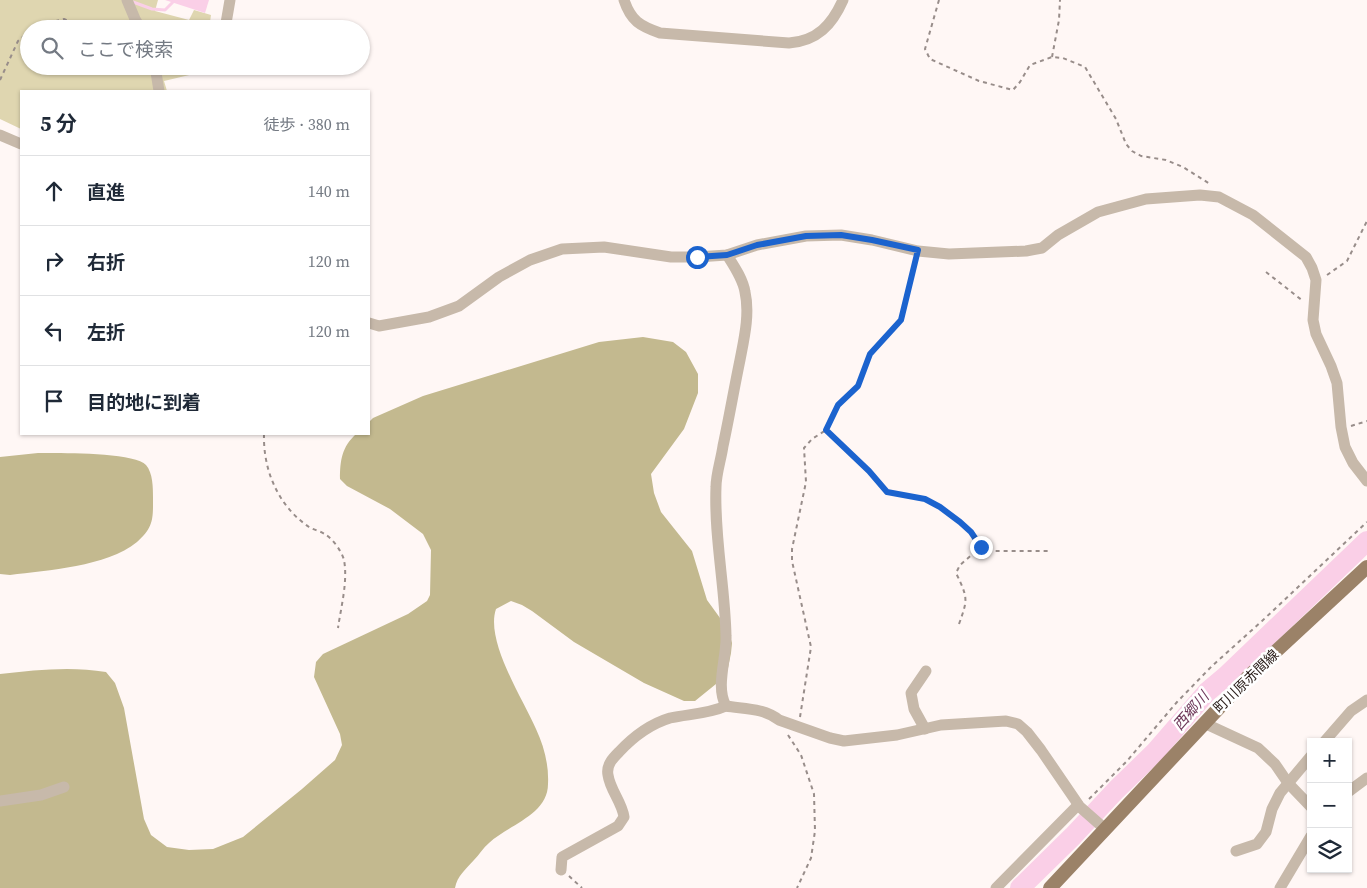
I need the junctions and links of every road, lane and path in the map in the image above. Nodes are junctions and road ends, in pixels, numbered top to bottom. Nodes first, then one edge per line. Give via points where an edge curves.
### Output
1 (127, 0) edge
2 (230, 0) edge
3 (624, 0) edge
4 (843, 0) edge
5 (939, 0) edge
6 (1060, 0) edge
7 (136, 20) edge
8 (227, 20) edge
9 (20, 39) edge
10 (1052, 57) junction
11 (156, 75) edge
12 (0, 80) edge
13 (159, 90) edge
14 (0, 135) edge
15 (20, 144) edge
16 (1219, 197) junction
17 (1367, 221) edge
18 (918, 250) junction
19 (727, 255) junction
20 (1266, 272) dead end
21 (1316, 280) junction
22 (1313, 308) junction
23 (370, 323) edge
24 (1367, 421) edge
25 (826, 430) junction
26 (1342, 430) junction
27 (264, 435) edge
28 (1367, 481) edge
29 (1367, 522) edge
30 (981, 547) junction
31 (1050, 552) dead end
32 (1367, 567) edge
33 (959, 624) dead end
34 (338, 628) dead end
35 (926, 671) dead end
36 (1367, 700) edge
37 (726, 706) junction
38 (779, 720) junction
39 (1204, 723) junction
40 (798, 726) junction
41 (924, 729) junction
42 (1327, 738) edge
43 (1307, 761) edge
44 (1367, 778) edge
45 (1288, 783) junction
46 (64, 787) dead end
47 (1352, 789) edge
48 (0, 801) edge
49 (1307, 803) edge
50 (1079, 806) junction
51 (1101, 826) junction
52 (1307, 843) edge
53 (1236, 851) dead end
54 (561, 870) joint
55 (582, 888) edge
56 (797, 888) edge
57 (996, 888) edge
58 (1050, 888) edge
59 (1280, 888) edge

1 - 7 street
2 - 8 street
3 - 4 street via 629,14 637,22 660,33 789,43 804,42 817,35 831,21
5 - 10 path via 925,49 930,59 979,81 1013,90 1030,65
6 - 10 path
9 - 12 path
10 - 16 path via 1085,67 1132,151 1183,167 1210,184
11 - 13 street
14 - 15 street
16 - 18 street via 1200,195 1146,199 1098,212 1042,248 1026,251 949,254
16 - 21 street via 1254,215 1306,257
17 - 21 path via 1347,261
18 - 19 street via 841,235 806,236 757,245
18 - 25 path via 901,320 870,354 858,386 838,405
19 - 23 street via 670,257 604,247 562,249 530,260 499,277 459,306 429,317 379,326
19 - 37 street via 736,268 747,307 745,335 716,486 726,611 726,648 722,668 722,700
20 - 22 path
21 - 22 street
22 - 26 street via 1316,334 1337,383
24 - 26 path
25 - 30 path via 887,492 925,499 940,507 971,532
25 - 40 path via 804,448 806,482 792,549 811,647
26 - 28 street via 1345,447
27 - 34 path via 267,469 278,494 298,518 327,535 344,558 345,578
29 - 50 path via 1212,666 1176,702 1127,761
30 - 31 path via 991,551
30 - 33 path via 970,554 956,573 967,603
32 - 39 main road, 町川原赤間線 via 1247,678
35 - 41 street via 911,693 914,709
36 - 42 street via 1351,711
37 - 38 street via 759,711
37 - 54 street via 669,719 633,738 608,764 608,775 624,817 618,826 562,857
38 - 40 street
38 - 56 path via 801,755 814,794 815,831 811,858
39 - 45 street via 1258,748
39 - 51 main road, 町川原赤間線
40 - 41 street via 844,740
41 - 50 street via 941,724 1018,724 1041,750
43 - 45 street
44 - 47 street
45 - 49 street
45 - 53 street via 1272,809 1266,832 1257,844
46 - 48 street via 41,795
50 - 51 street
50 - 57 street
51 - 58 main road, 町川原赤間線
52 - 59 street
54 - 55 path

